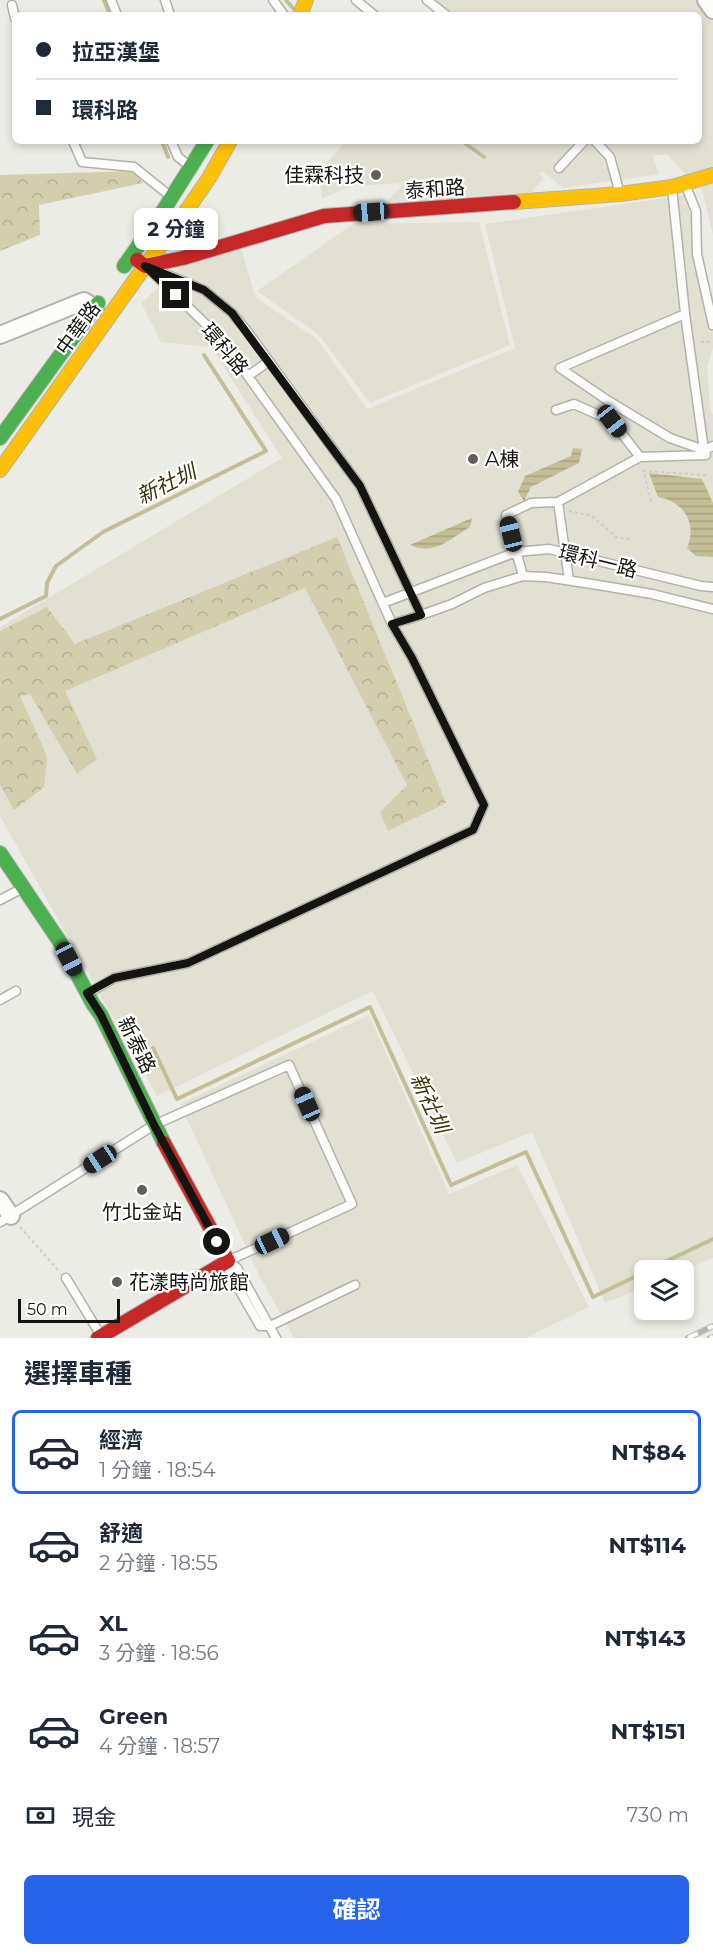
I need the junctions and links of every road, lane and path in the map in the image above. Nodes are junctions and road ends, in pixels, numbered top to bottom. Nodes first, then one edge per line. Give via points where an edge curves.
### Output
1 (356, 0) edge
2 (427, 0) edge
3 (706, 0) edge
4 (12, 5) dead end
5 (713, 10) edge
6 (14, 12) edge
7 (370, 12) edge
8 (442, 12) edge
9 (74, 144) edge
10 (172, 144) edge
11 (205, 144) edge
12 (228, 144) edge
13 (581, 144) edge
14 (599, 144) edge
15 (190, 167) junction
16 (559, 168) dead end
17 (713, 175) edge
18 (208, 178) junction
19 (679, 185) junction
20 (621, 194) junction
21 (172, 197) junction
22 (187, 210) junction
23 (130, 256) junction
24 (145, 266) junction
25 (118, 274) dead end
26 (106, 292) dead end
27 (95, 308) junction
28 (685, 314) junction
29 (713, 325) edge
30 (0, 334) edge
31 (701, 342) dead end
32 (713, 342) edge
33 (268, 362) junction
34 (248, 376) junction
35 (556, 410) dead end
36 (0, 438) edge
37 (713, 446) edge
38 (705, 452) junction
39 (640, 457) junction
40 (0, 470) edge
41 (643, 471) dead end
42 (707, 475) dead end
43 (558, 502) junction
44 (630, 539) dead end
45 (516, 552) junction
46 (566, 553) junction
47 (524, 576) junction
48 (569, 580) junction
49 (713, 587) edge
50 (411, 593) junction
51 (383, 603) junction
52 (713, 609) edge
53 (421, 615) junction
54 (392, 624) junction
55 (0, 853) edge
56 (23, 888) junction
57 (0, 900) edge
58 (16, 991) dead end
59 (87, 993) junction
60 (0, 1000) edge
61 (154, 1125) junction
62 (0, 1200) edge
63 (5, 1219) edge
64 (228, 1262) junction
65 (66, 1278) joint
66 (355, 1285) dead end
67 (270, 1326) junction
68 (100, 1337) edge
69 (276, 1338) edge

1 - 7 lane
2 - 8 lane
3 - 5 street
4 - 6 lane
9 - 21 lane via 81,162 134,167
10 - 15 lane via 178,157
11 - 15 street
12 - 18 street
13 - 16 lane
14 - 20 lane via 610,157
15 - 18 lane
15 - 21 street
17 - 19 street, 泰和路
18 - 22 street, 中華路
19 - 20 street, 泰和路
19 - 28 lane
19 - 29 lane via 696,211 697,254
20 - 24 street, 泰和路 via 324,216
21 - 22 lane
21 - 23 street
22 - 24 street, 中華路
23 - 24 street
23 - 25 street
24 - 33 lane, 環科路 via 204,290 232,313
24 - 34 lane, 環科路 via 222,340
24 - 40 street, 中華路
26 - 27 street, 中華路
27 - 30 street via 84,301
27 - 36 street, 中華路
28 - 38 lane
28 - 38 lane via 560,368 670,438
31 - 32 path
33 - 34 lane
33 - 50 lane, 環科路 via 360,486
34 - 51 lane, 環科路 via 336,499
35 - 39 lane via 574,404 612,421
37 - 38 lane
38 - 39 lane
39 - 43 lane
41 - 42 path
43 - 44 path via 570,511 592,516 616,537
43 - 45 lane via 531,503 506,515
43 - 46 lane
45 - 46 lane, 環科一路 via 549,549
45 - 47 lane
45 - 50 lane, 環科一路
46 - 48 lane
46 - 49 lane, 環科一路
47 - 48 lane, 環科一路
47 - 53 lane, 環科一路
48 - 52 lane, 環科一路
50 - 51 lane, 環科一路
50 - 53 lane, 環科路
51 - 54 lane, 環科路
53 - 54 lane, 環科一路
54 - 59 lane, 環科路 via 484,805 473,830 188,963 114,978
55 - 56 street, 新泰路
56 - 57 lane
56 - 59 street, 新泰路 via 60,942
58 - 60 lane
59 - 61 street, 新泰路
61 - 63 lane
61 - 64 street, 新泰路
61 - 64 lane via 289,1065 352,1204
62 - 63 street
63 - 65 path
64 - 67 lane, 新泰路 via 237,1268
64 - 68 street
65 - 68 lane
66 - 67 lane
67 - 69 lane, 新泰路

